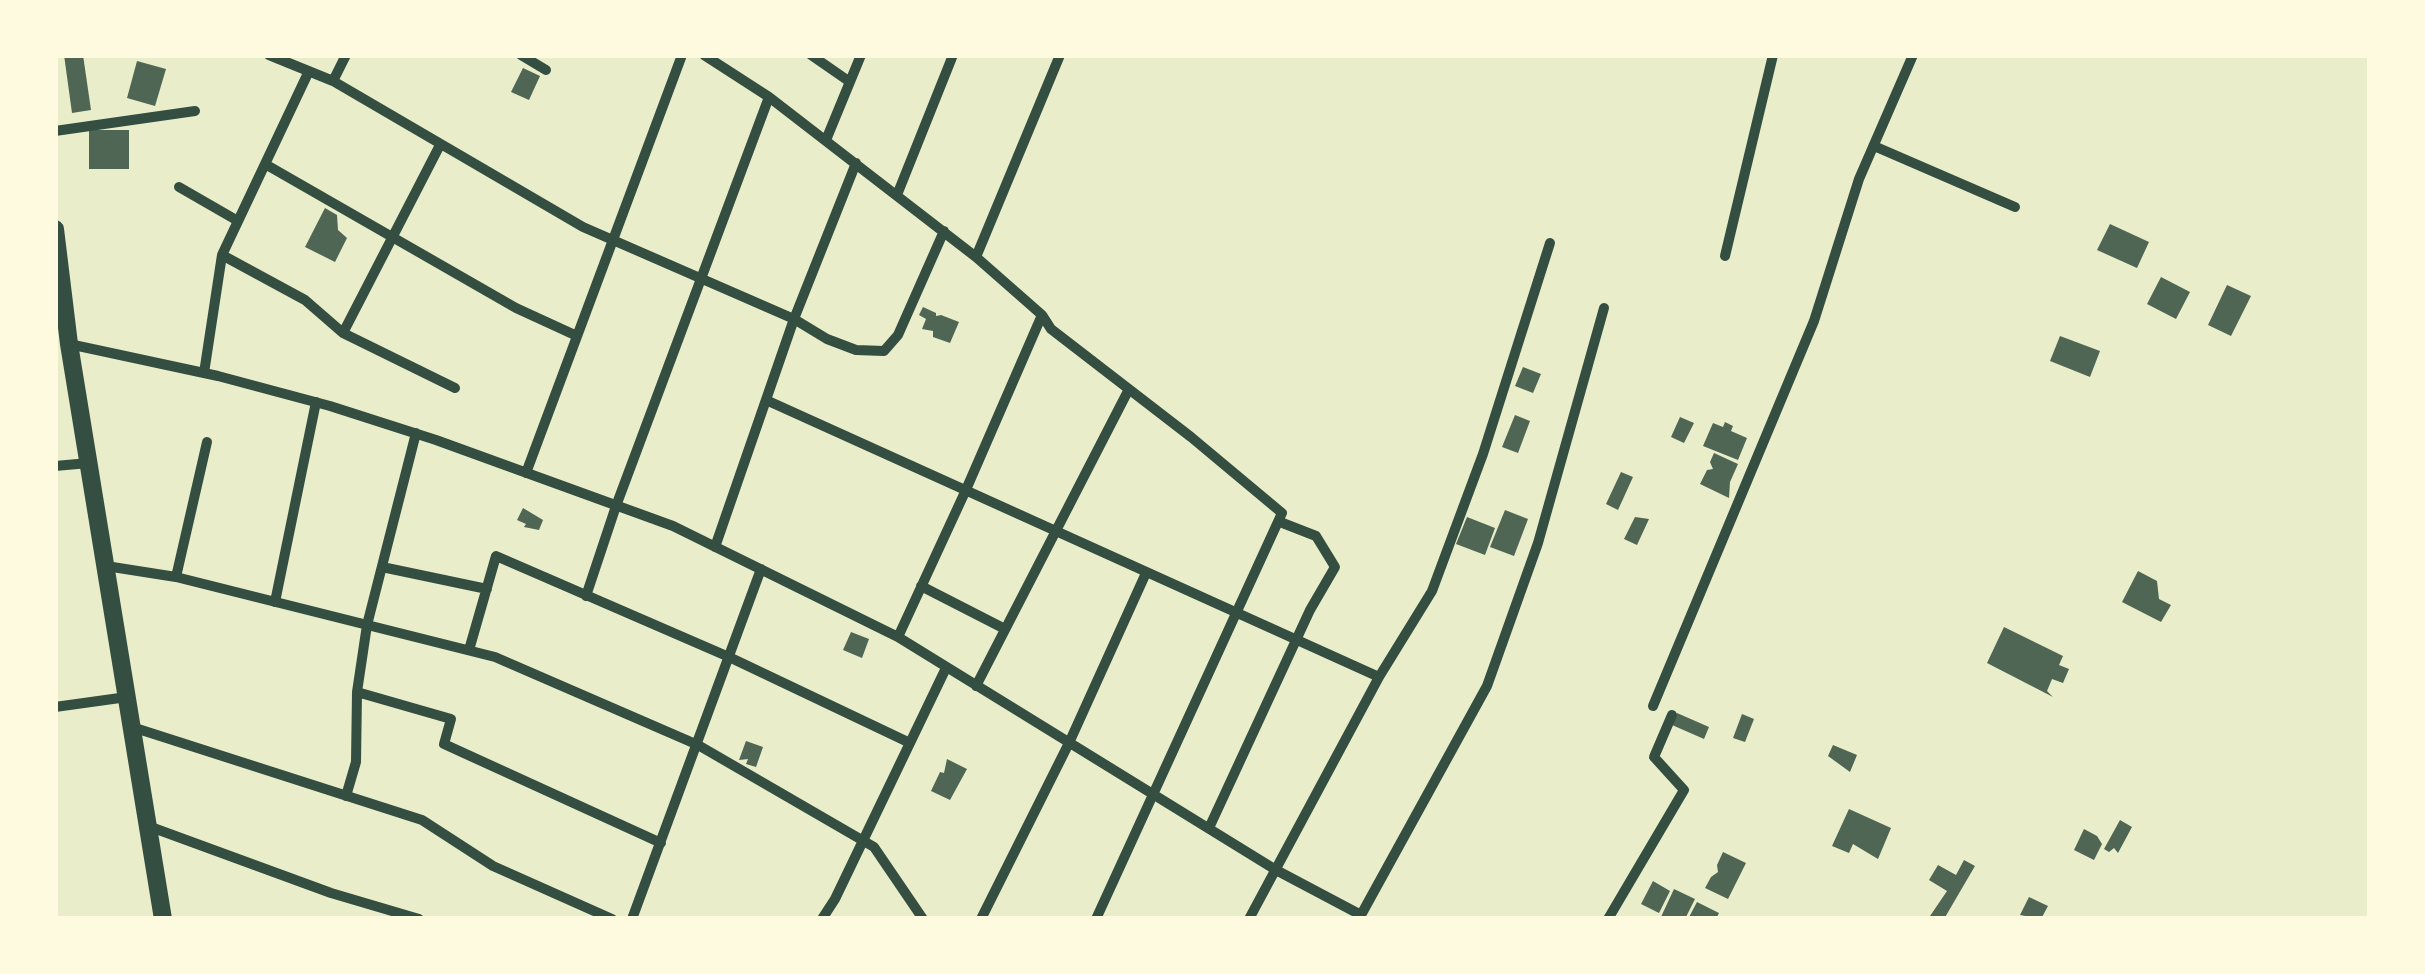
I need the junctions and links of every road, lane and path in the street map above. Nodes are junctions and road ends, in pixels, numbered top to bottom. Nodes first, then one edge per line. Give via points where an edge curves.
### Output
1 (269, 55) edge
2 (346, 55) edge
3 (522, 55) edge
4 (682, 55) edge
5 (704, 55) edge
6 (811, 55) edge
7 (862, 55) edge
8 (953, 55) edge
9 (1060, 55) edge
10 (1773, 55) edge
11 (1913, 55) edge
12 (546, 70) dead end
13 (308, 71) junction
14 (333, 81) junction
15 (850, 82) junction
16 (769, 97) junction
17 (195, 111) dead end
18 (55, 131) edge
19 (826, 140) junction
20 (440, 145) junction
21 (1874, 146) junction
22 (856, 163) junction
23 (265, 164) junction
24 (179, 188) dead end
25 (898, 194) junction
26 (2015, 207) dead end
27 (238, 221) junction
28 (55, 230) edge
29 (944, 232) junction
30 (393, 236) junction
31 (612, 240) junction
32 (1550, 243) dead end
33 (222, 256) junction
34 (976, 256) junction
35 (1724, 256) dead end
36 (701, 278) junction
37 (1604, 308) dead end
38 (1042, 315) junction
39 (794, 320) junction
40 (343, 333) junction
41 (576, 336) junction
42 (66, 356) edge
43 (204, 373) junction
44 (455, 388) dead end
45 (1128, 389) junction
46 (766, 400) junction
47 (316, 402) junction
48 (416, 433) junction
49 (207, 442) dead end
50 (89, 463) junction
51 (55, 466) edge
52 (526, 473) junction
53 (965, 492) junction
54 (616, 506) junction
55 (1280, 522) junction
56 (1054, 532) junction
57 (715, 547) junction
58 (106, 566) junction
59 (382, 567) junction
60 (761, 569) junction
61 (1146, 573) junction
62 (176, 577) junction
63 (921, 586) junction
64 (487, 589) junction
65 (586, 596) junction
66 (275, 602) junction
67 (1238, 614) junction
68 (367, 625) junction
69 (1005, 629) junction
70 (898, 636) junction
71 (1296, 640) junction
72 (469, 650) junction
73 (729, 657) junction
74 (946, 668) junction
75 (1379, 677) junction
76 (976, 686) junction
77 (357, 692) junction
78 (128, 697) junction
79 (1653, 706) dead end
80 (55, 707) edge
81 (1672, 716) dead end
82 (132, 726) junction
83 (910, 743) junction
84 (1068, 743) junction
85 (698, 744) junction
86 (1152, 792) junction
87 (346, 796) junction
88 (148, 826) junction
89 (1209, 828) junction
90 (863, 840) junction
91 (661, 842) junction
92 (1276, 870) junction
93 (1361, 917) edge
94 (163, 919) edge
95 (419, 919) edge
96 (612, 919) edge
97 (632, 919) edge
98 (822, 919) edge
99 (923, 919) edge
100 (981, 919) edge
101 (1096, 919) edge
102 (1250, 919) edge
103 (1608, 919) edge

1 - 13 street
2 - 14 street
3 - 12 street
4 - 31 street
5 - 16 street
6 - 15 street
7 - 15 street
8 - 25 street
9 - 34 street
10 - 35 street
11 - 21 street
13 - 14 street
13 - 23 street
14 - 20 street
15 - 19 street
16 - 19 street
16 - 36 street
17 - 18 street
19 - 22 street
20 - 30 street
20 - 31 street
21 - 26 street
21 - 79 street via 1814,321
22 - 25 street
22 - 39 street
23 - 27 street
23 - 30 street
24 - 27 street
25 - 29 street
27 - 33 street
28 - 42 main road
29 - 34 street
29 - 39 street via 898,335 884,351 856,350
30 - 40 street
30 - 41 street
31 - 36 street
31 - 41 street
32 - 75 street via 1432,591
33 - 40 street via 305,300
33 - 43 street
34 - 38 street
36 - 39 street
36 - 54 street
37 - 93 street via 1538,543 1487,686
38 - 45 street
38 - 53 street
39 - 46 street
40 - 44 street
41 - 52 street
42 - 43 street
42 - 50 main road
43 - 47 street
45 - 55 street via 1252,486 1282,513
45 - 56 street
46 - 53 street
46 - 57 street
47 - 48 street
47 - 66 street
48 - 52 street
48 - 59 street
49 - 62 street
50 - 51 street
50 - 58 main road
52 - 54 street
53 - 56 street
53 - 63 street
54 - 57 street
54 - 65 street
55 - 67 street
55 - 71 street via 1316,536 1335,567
56 - 61 street
56 - 69 street
57 - 60 street
58 - 62 street
58 - 78 main road
59 - 64 street
59 - 68 street
60 - 70 street
60 - 73 street
61 - 67 street
61 - 84 street
62 - 66 street
63 - 69 street
63 - 70 street
64 - 65 street via 496,556
64 - 72 street
65 - 73 street
66 - 68 street
67 - 71 street
67 - 86 street
68 - 72 street
68 - 77 street
69 - 76 street
70 - 74 street
71 - 75 street
71 - 89 street
72 - 85 street
73 - 83 street
73 - 85 street
74 - 76 street
74 - 83 street
75 - 92 street
76 - 84 street
77 - 87 street via 356,762
77 - 91 street via 451,719 444,744
78 - 80 street
78 - 82 main road
81 - 103 street via 1654,756 1684,790
82 - 87 street
82 - 88 main road
83 - 90 street
84 - 86 street
84 - 100 street
85 - 90 street
85 - 91 street
86 - 89 street
86 - 101 street
87 - 96 street via 422,820 493,866
88 - 94 main road
88 - 95 street
89 - 92 street
90 - 98 street
90 - 99 street
91 - 97 street
92 - 93 street
92 - 102 street

